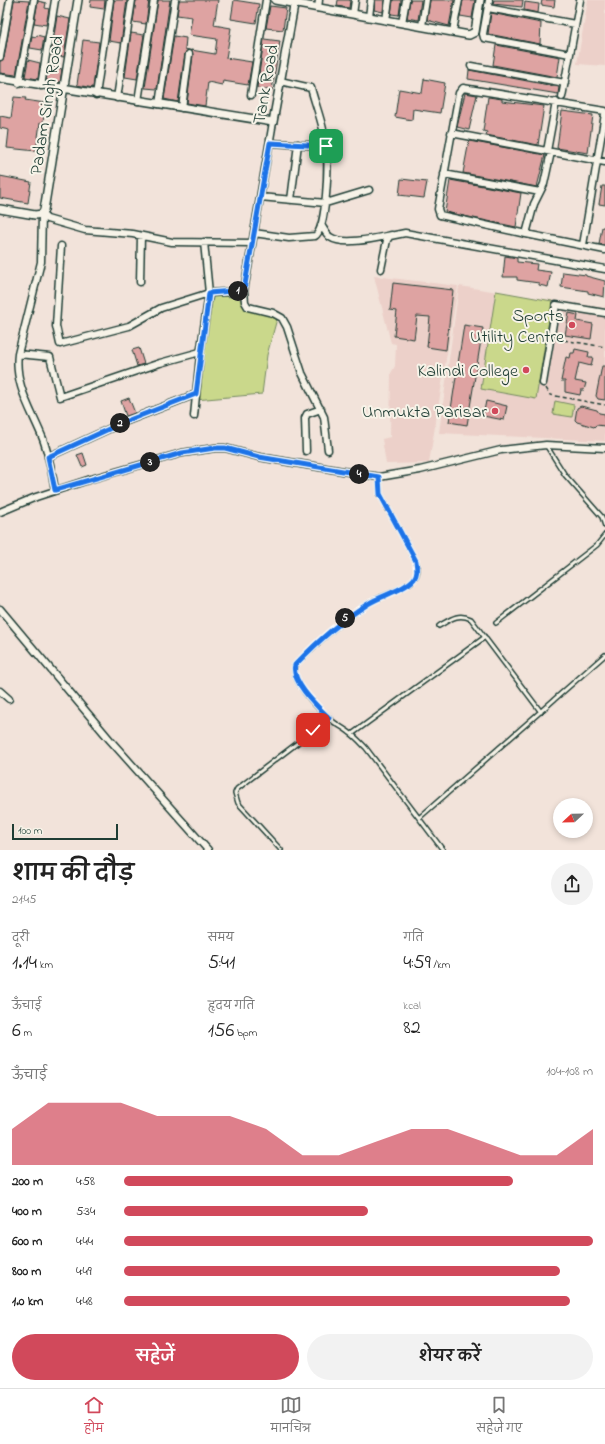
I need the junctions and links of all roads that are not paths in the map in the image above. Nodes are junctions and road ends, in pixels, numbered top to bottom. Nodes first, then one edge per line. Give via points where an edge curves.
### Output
1 (10, 0) edge
2 (34, 0) edge
3 (55, 0) edge
4 (78, 0) edge
5 (110, 0) edge
6 (132, 0) edge
7 (154, 0) edge
8 (175, 0) edge
9 (266, 0) edge
10 (275, 0) edge
11 (355, 0) edge
12 (371, 0) edge
13 (389, 0) edge
14 (406, 0) edge
15 (426, 0) edge
16 (459, 0) edge
17 (480, 0) edge
18 (489, 0) edge
19 (580, 0) edge
20 (294, 2) edge
21 (318, 4) edge
22 (488, 8) junction
23 (353, 14) junction
24 (368, 17) junction
25 (386, 20) junction
26 (402, 22) junction
27 (575, 24) junction
28 (422, 26) junction
29 (454, 31) junction
30 (189, 54) dead end
31 (570, 54) junction
32 (0, 57) edge
33 (471, 66) dead end
34 (0, 78) edge
35 (280, 81) junction
36 (19, 83) junction
37 (565, 83) junction
38 (40, 86) junction
39 (62, 90) junction
40 (251, 94) dead end
41 (96, 95) junction
42 (562, 97) dead end
43 (117, 98) junction
44 (138, 101) junction
45 (556, 102) junction
46 (159, 104) junction
47 (182, 108) junction
48 (605, 113) edge
49 (273, 122) junction
50 (451, 133) junction
51 (270, 143) junction
52 (298, 144) junction
53 (326, 146) junction
54 (549, 151) junction
55 (596, 160) junction
56 (605, 162) edge
57 (444, 174) junction
58 (369, 190) dead end
59 (540, 192) junction
60 (260, 197) junction
61 (291, 200) junction
62 (326, 203) junction
63 (0, 210) edge
64 (42, 214) junction
65 (321, 225) junction
66 (254, 233) junction
67 (526, 234) junction
68 (396, 235) junction
69 (141, 236) junction
70 (204, 242) junction
71 (252, 243) junction
72 (583, 245) junction
73 (61, 246) dead end
74 (605, 250) edge
75 (381, 269) dead end
76 (605, 269) edge
77 (140, 282) dead end
78 (244, 290) junction
79 (209, 293) junction
80 (605, 313) edge
81 (200, 352) junction
82 (18, 354) junction
83 (544, 383) road end
84 (196, 394) junction
85 (321, 409) junction
86 (194, 416) dead end
87 (546, 445) junction
88 (605, 448) edge
89 (328, 450) dead end
90 (306, 451) dead end
91 (48, 457) junction
92 (379, 477) junction
93 (55, 490) junction
94 (0, 512) edge
95 (605, 526) edge
96 (605, 535) edge
97 (0, 609) edge
98 (496, 623) dead end
99 (439, 626) dead end
100 (485, 637) junction
101 (605, 655) edge
102 (0, 691) edge
103 (9, 699) dead end
104 (541, 712) junction
105 (329, 718) junction
106 (352, 734) junction
107 (419, 818) junction
108 (208, 850) edge
109 (281, 850) edge
110 (443, 850) edge

1 - 32 street
2 - 36 street
3 - 38 street
4 - 39 street, Padam Singh Road
5 - 41 street
6 - 43 street
7 - 44 street
8 - 46 street
9 - 40 street
10 - 20 street
11 - 23 street
12 - 24 street
13 - 25 street
14 - 26 street
15 - 28 street
16 - 29 street
17 - 29 street via 475,32 469,35
18 - 22 street
19 - 27 street
20 - 21 street
20 - 35 street, Tank Road
21 - 23 street
22 - 27 street
22 - 31 street via 484,38
23 - 24 street
24 - 25 street
25 - 26 street
26 - 28 street
27 - 31 street
28 - 29 street
30 - 47 street
31 - 37 street
33 - 37 street
34 - 36 street
35 - 49 street, Tank Road
35 - 53 street via 311,88
36 - 38 street
37 - 42 street
38 - 39 street
39 - 41 street
39 - 64 street, Padam Singh Road
41 - 43 street
43 - 44 street
44 - 46 street
45 - 48 street
45 - 50 street via 463,88 458,93
45 - 54 street
46 - 47 street
47 - 49 street
48 - 55 street
49 - 51 street, Tank Road
50 - 54 street
50 - 57 street
51 - 52 street
51 - 60 street, Tank Road
52 - 53 street
52 - 61 street
53 - 62 street
54 - 55 street
54 - 59 street via 544,184
55 - 56 street
55 - 72 street
57 - 59 street
57 - 67 street via 438,210 440,215
58 - 62 street
59 - 67 street
60 - 61 street
60 - 66 street, Tank Road
61 - 62 street
62 - 65 street
63 - 64 street
64 - 69 street via 47,219 85,230
64 - 82 street via 41,262
65 - 66 street via 319,234 315,236 289,238
65 - 68 street via 328,235 336,240 354,241
66 - 71 street, Tank Road
67 - 72 street
68 - 75 street via 390,236 386,242
68 - 76 street via 405,233
69 - 70 street via 172,242
69 - 77 street
70 - 71 street
70 - 79 street
71 - 78 street, Tank Road
72 - 74 street
73 - 79 street via 56,326 60,344 129,326 161,308
78 - 79 street
78 - 85 street via 248,307 282,318 302,373
79 - 81 street
80 - 83 street via 556,304
81 - 82 street via 60,397 50,357
81 - 84 street
82 - 91 street via 17,370 22,392
84 - 86 street
84 - 91 street via 124,422
85 - 89 street via 327,432
85 - 90 street via 307,414 305,418
87 - 88 street
87 - 92 street via 501,450 420,470
87 - 95 lane via 565,475 602,518
91 - 93 street
92 - 93 street via 215,448 182,453
92 - 105 lane via 380,494 416,561 418,570 409,583 373,600 347,617 325,634 295,665 293,670 298,681
93 - 94 street
96 - 98 lane via 597,545
97 - 108 street via 110,740
99 - 100 lane via 455,617 463,616 471,619
100 - 104 lane
100 - 106 lane
101 - 104 lane
102 - 103 street
104 - 107 lane
105 - 106 lane
105 - 109 lane via 235,793 238,803
106 - 107 lane via 366,748
107 - 110 lane

